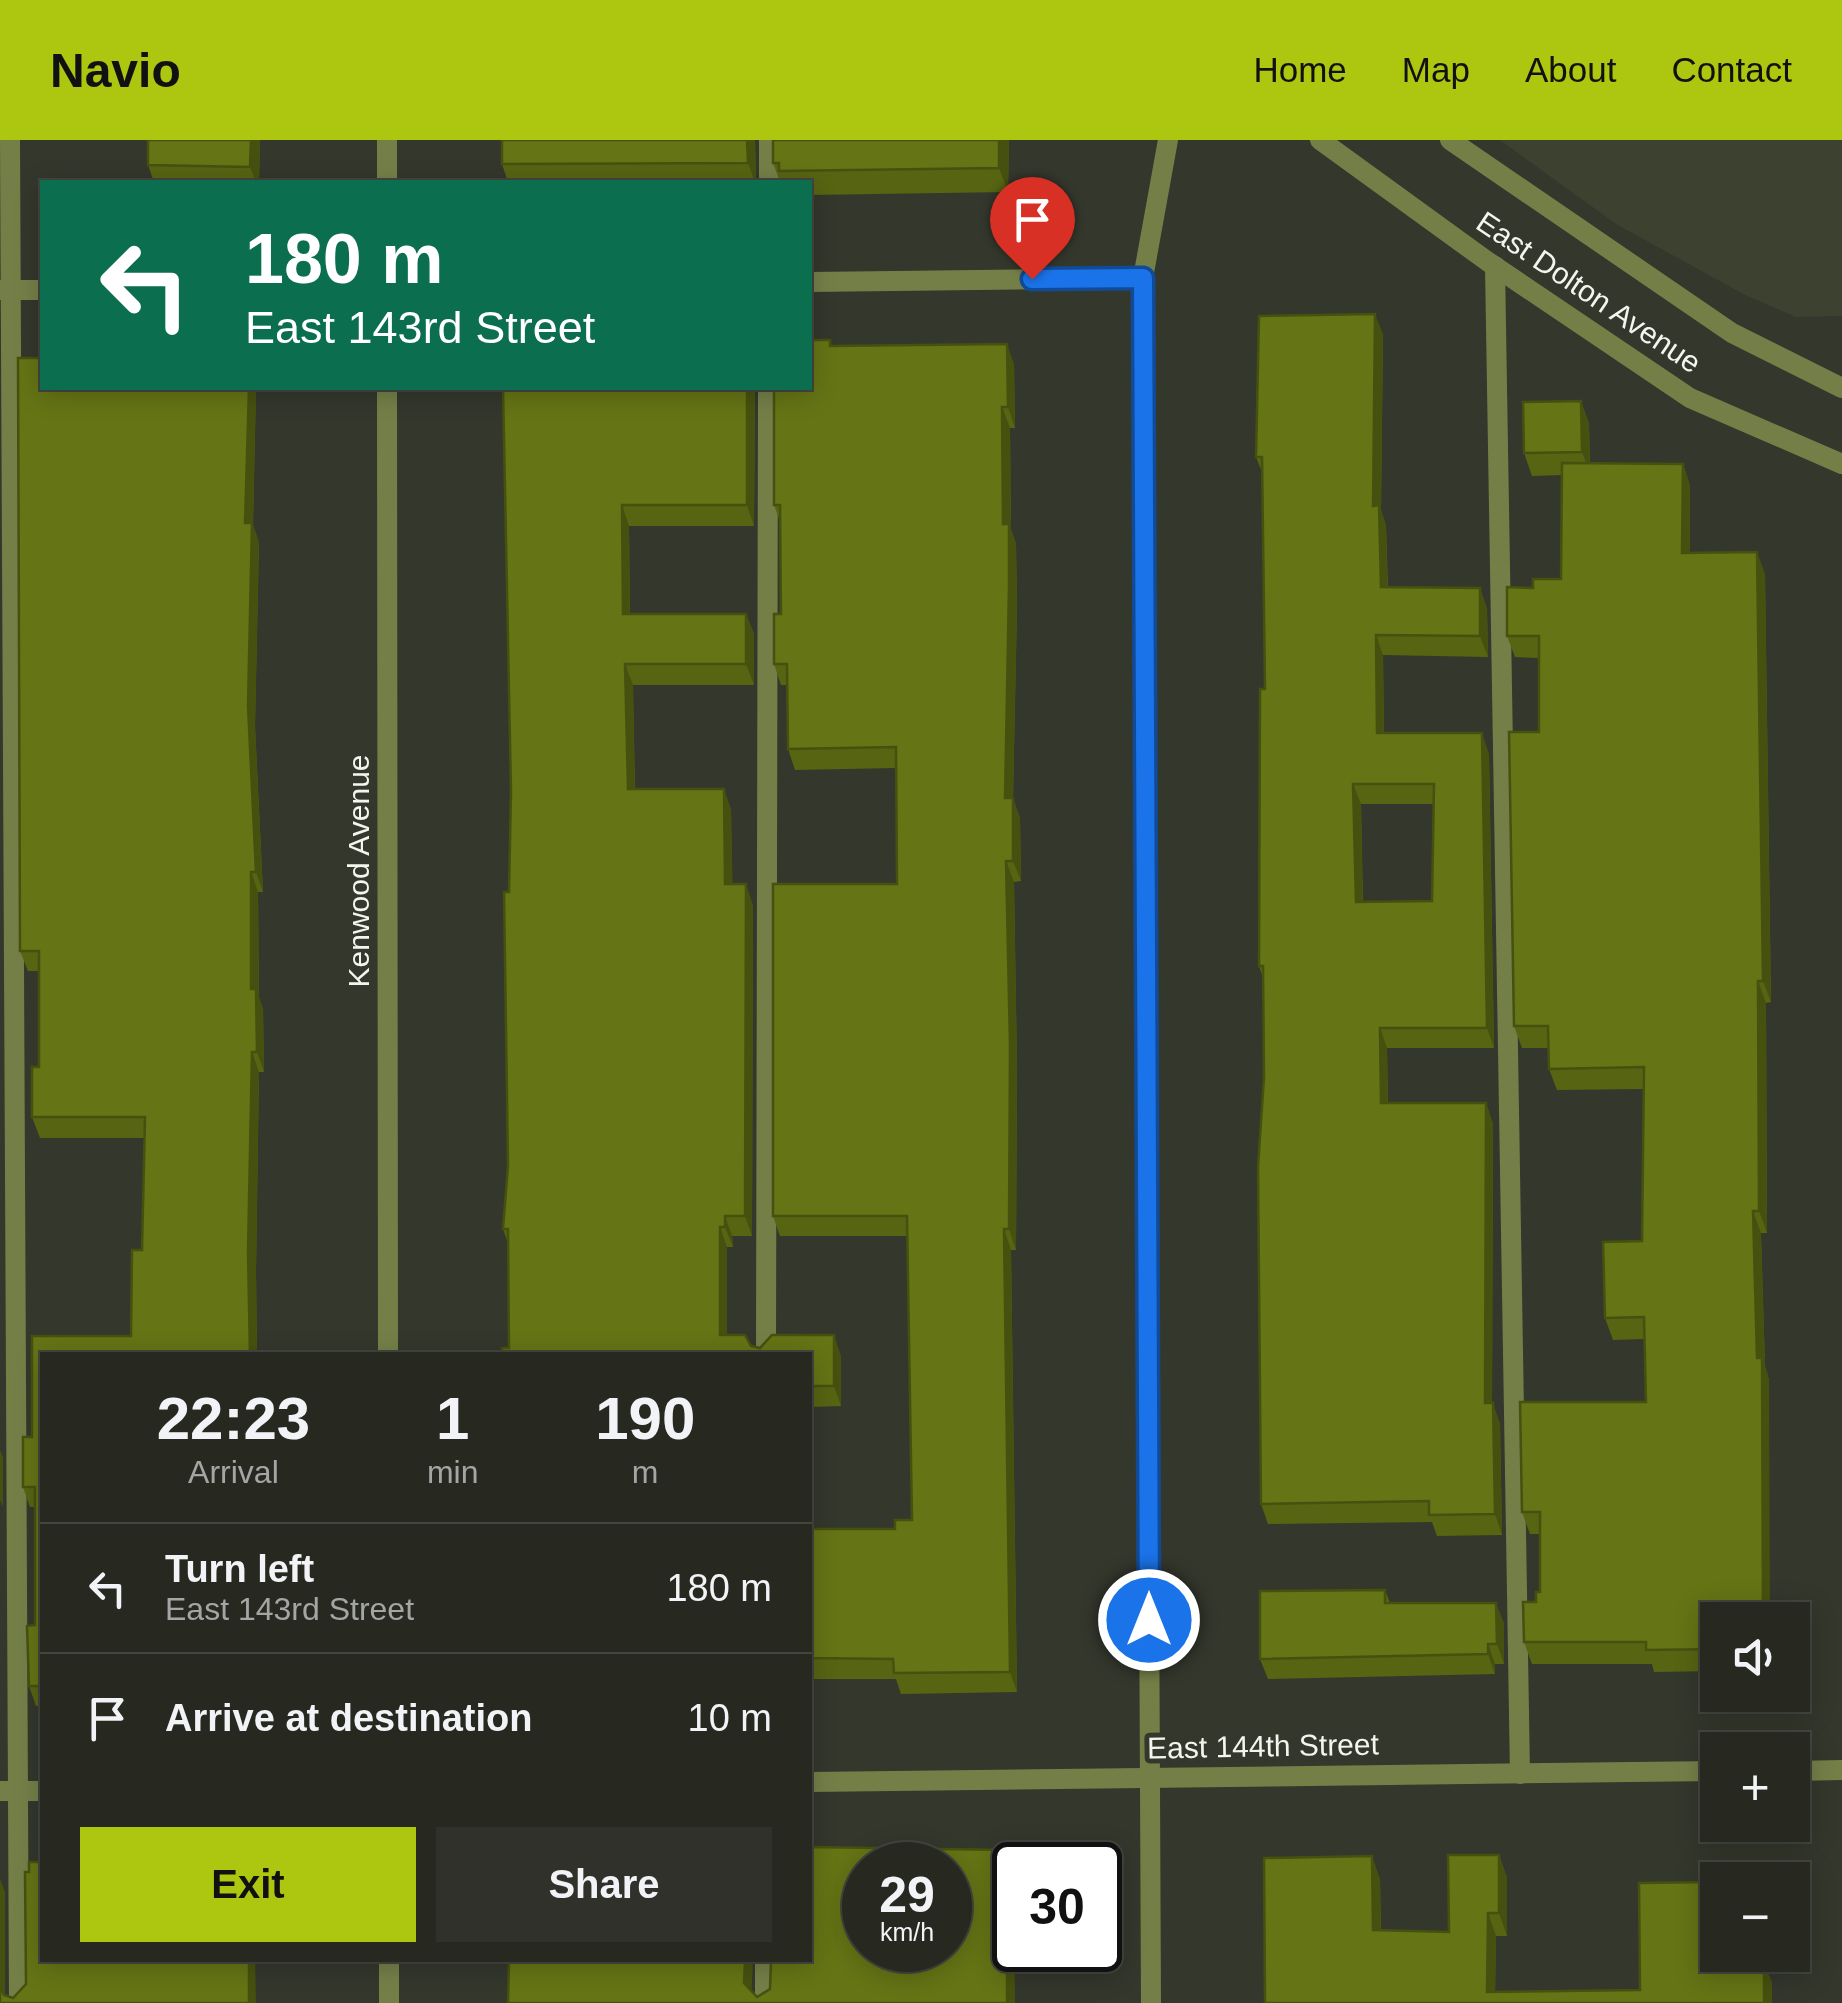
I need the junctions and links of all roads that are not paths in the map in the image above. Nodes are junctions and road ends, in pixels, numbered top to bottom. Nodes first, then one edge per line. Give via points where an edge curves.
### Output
1 (10, 140) edge
2 (387, 140) edge
3 (769, 140) edge
4 (1168, 140) edge
5 (1320, 140) edge
6 (1450, 140) edge
7 (387, 180) edge
8 (769, 180) edge
9 (1494, 266) junction
10 (1143, 278) junction
11 (812, 282) edge
12 (6, 290) edge
13 (40, 290) edge
14 (1842, 388) edge
15 (388, 390) edge
16 (768, 390) edge
17 (1842, 464) edge
18 (388, 1352) edge
19 (766, 1352) edge
20 (1810, 1770) edge
21 (1842, 1770) edge
22 (1700, 1772) edge
23 (1520, 1774) junction
24 (1150, 1778) junction
25 (812, 1782) edge
26 (9, 1791) edge
27 (40, 1791) edge
28 (389, 1962) edge
29 (765, 1962) edge
30 (18, 2003) edge
31 (389, 2003) edge
32 (765, 2003) edge
33 (1151, 2003) edge

1 - 12 street
2 - 7 street
3 - 8 street
4 - 10 street
5 - 9 street, East Dolton Avenue
6 - 14 street, East Dolton Avenue via 1732,334
9 - 17 street, East Dolton Avenue via 1690,398
9 - 23 street
10 - 11 street
10 - 24 street
12 - 13 street
12 - 26 street
15 - 18 street, Kenwood Avenue
16 - 19 street
20 - 21 street
22 - 23 street, East 144th Street
23 - 24 street, East 144th Street
24 - 25 street, East 144th Street
24 - 33 street
26 - 27 street
26 - 30 street
28 - 31 street
29 - 32 street

